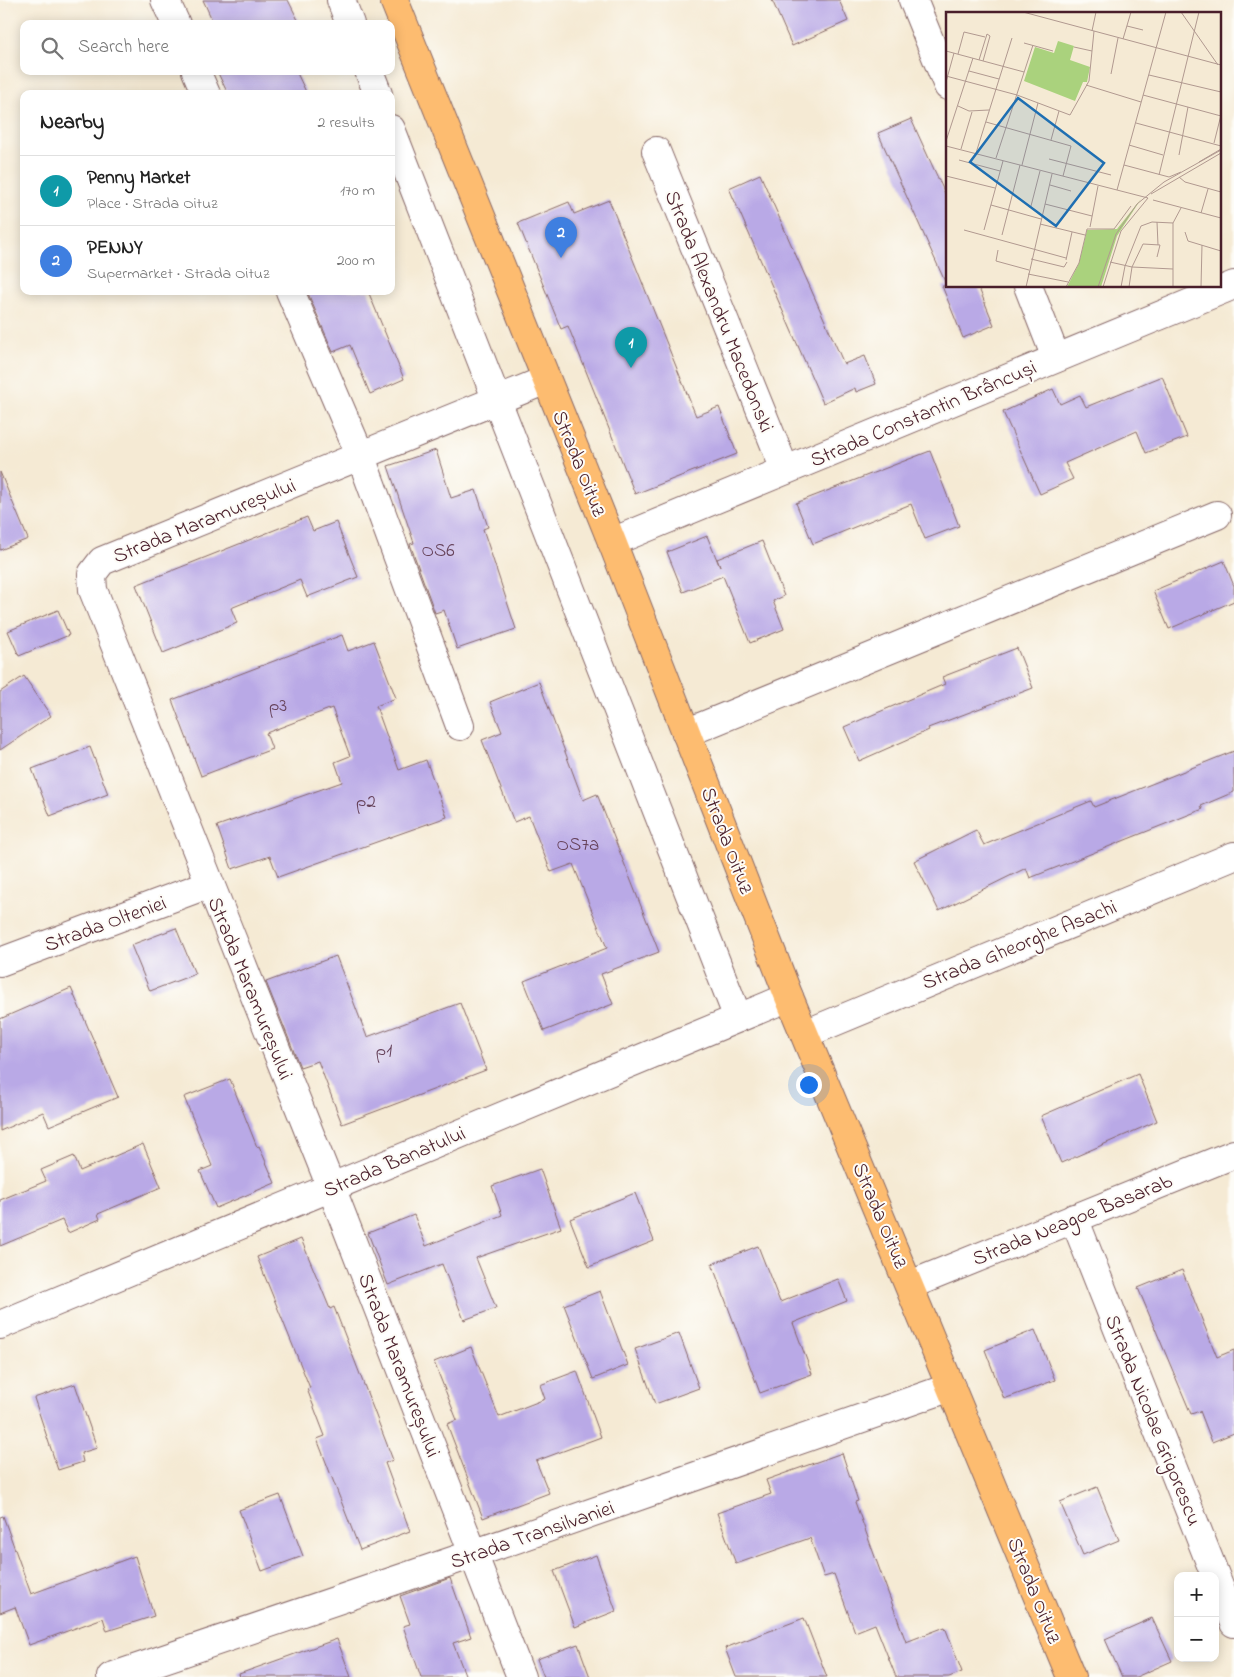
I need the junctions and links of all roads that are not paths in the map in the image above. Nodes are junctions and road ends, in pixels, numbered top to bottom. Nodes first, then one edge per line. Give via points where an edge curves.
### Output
1 (166, 0) edge
2 (341, 0) edge
3 (394, 0) edge
4 (913, 0) edge
5 (174, 20) edge
6 (348, 20) edge
7 (198, 75) edge
8 (371, 75) edge
9 (946, 81) edge
10 (204, 90) edge
11 (376, 90) edge
12 (395, 139) edge
13 (656, 151) dead end
14 (1234, 285) edge
15 (1029, 288) edge
16 (292, 295) edge
17 (1056, 358) junction
18 (546, 380) junction
19 (498, 401) junction
20 (362, 456) junction
21 (784, 470) junction
22 (1217, 515) dead end
23 (612, 542) junction
24 (460, 726) dead end
25 (686, 732) junction
26 (1234, 856) edge
27 (209, 884) junction
28 (0, 962) edge
29 (789, 997) junction
30 (738, 1018) junction
31 (805, 1034) junction
32 (1234, 1154) edge
33 (331, 1187) junction
34 (1074, 1218) junction
35 (910, 1285) junction
36 (0, 1324) edge
37 (951, 1387) junction
38 (473, 1554) junction
39 (1234, 1622) edge
40 (111, 1677) edge
41 (521, 1677) edge
42 (1071, 1677) edge

1 - 5 street
2 - 6 street
3 - 18 main road, Strada Oituz
4 - 9 street
7 - 10 street
8 - 11 street
12 - 19 street
13 - 21 street, Strada Alexandru Macedonski
14 - 17 street, Strada Constantin Brâncuși
15 - 17 street
16 - 20 street
17 - 21 street, Strada Constantin Brâncuși
18 - 19 street, Strada Maramureșului
18 - 23 main road, Strada Oituz
19 - 20 street, Strada Maramureșului
19 - 30 street
20 - 24 street
20 - 27 street, Strada Maramureșului via 102,561 92,574 93,590
21 - 23 street, Strada Constantin Brâncuși
22 - 25 street
23 - 25 main road, Strada Oituz
25 - 29 main road, Strada Oituz
26 - 31 street, Strada Gheorghe Asachi
27 - 28 street, Strada Olteniei
27 - 33 street, Strada Maramureșului
29 - 30 street, Strada Banatului
29 - 31 main road, Strada Oituz
30 - 33 street, Strada Banatului
31 - 35 main road, Strada Oituz
32 - 34 street, Strada Neagoe Basarab
33 - 36 street, Strada Banatului
33 - 38 street, Strada Maramureșului
34 - 35 street, Strada Neagoe Basarab
34 - 39 street, Strada Nicolae Grigorescu
35 - 37 main road, Strada Oituz
37 - 38 street, Strada Transilvaniei
37 - 42 main road, Strada Oituz
38 - 40 street, Strada Transilvaniei
38 - 41 street, Strada Maramureșului

